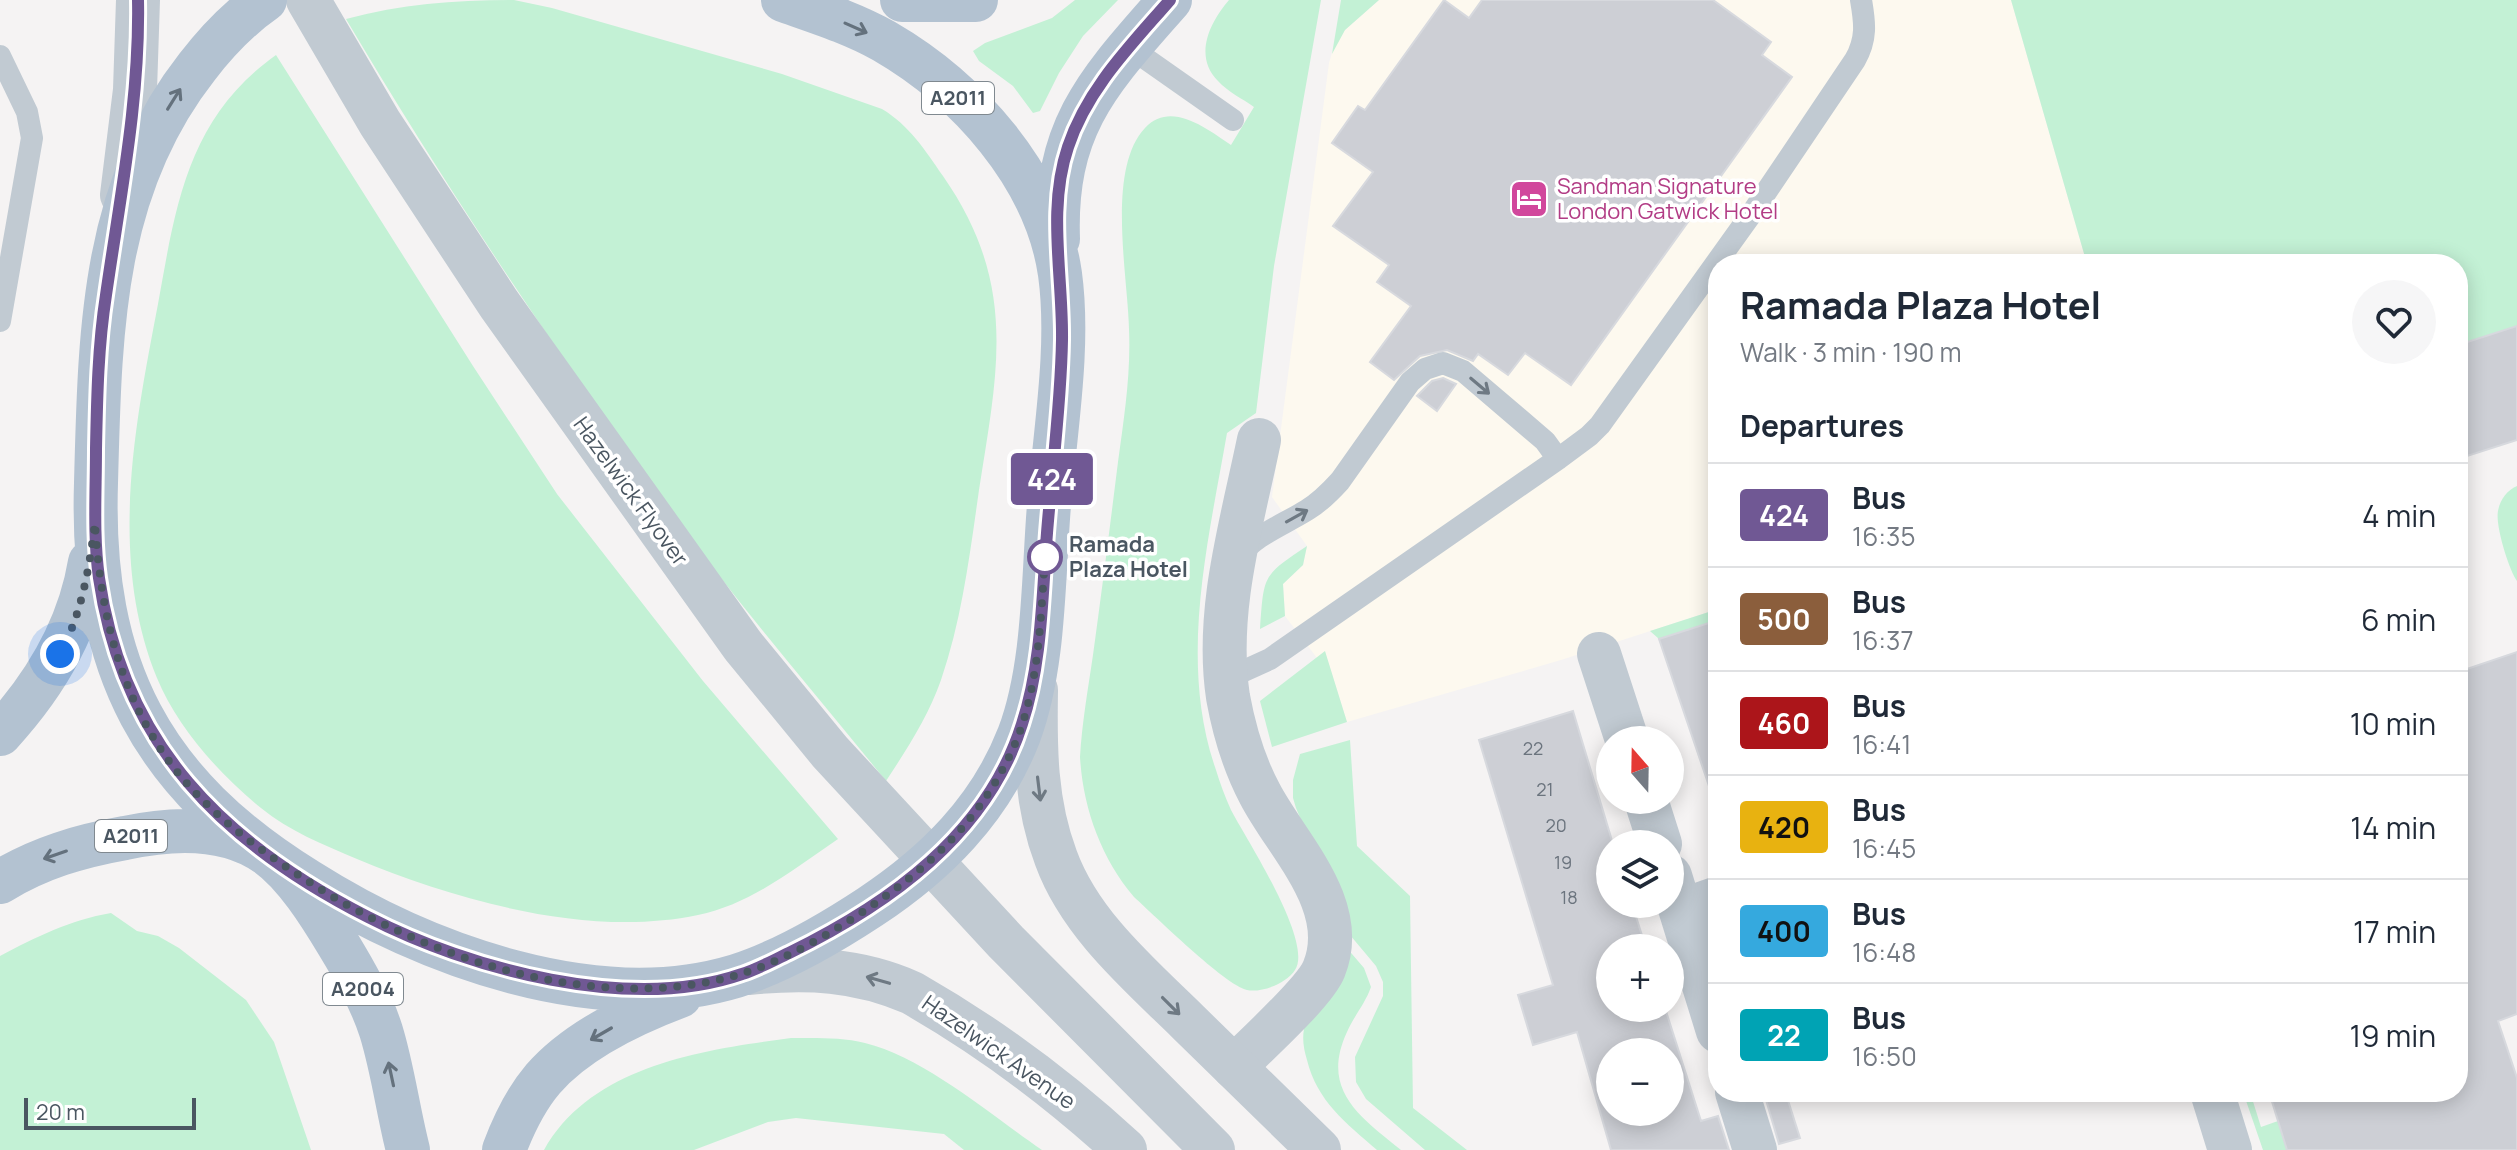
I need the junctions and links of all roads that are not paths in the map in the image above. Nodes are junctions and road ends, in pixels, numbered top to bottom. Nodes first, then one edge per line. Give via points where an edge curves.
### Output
1 (138, 0) edge
2 (265, 0) edge
3 (308, 0) edge
4 (783, 0) edge
5 (902, 0) edge
6 (976, 0) edge
7 (1170, 0) edge
8 (1861, 0) edge
9 (1129, 47) junction
10 (0, 56) edge
11 (1233, 120) dead end
12 (114, 249) junction
13 (1723, 254) edge
14 (1059, 269) junction
15 (1708, 275) edge
16 (0, 321) edge
17 (1259, 440) dead end
18 (1558, 459) junction
19 (95, 523) junction
20 (1235, 561) junction
21 (1599, 654) dead end
22 (1037, 655) junction
23 (1226, 679) junction
24 (1622, 726) edge
25 (0, 734) edge
26 (266, 854) junction
27 (0, 882) edge
28 (1690, 895) edge
29 (733, 976) junction
30 (1708, 982) edge
31 (1234, 1067) junction
32 (1740, 1102) edge
33 (2215, 1102) edge
34 (408, 1150) edge
35 (504, 1150) edge
36 (1125, 1150) edge
37 (1213, 1150) edge
38 (1319, 1150) edge
39 (1755, 1150) edge
40 (2230, 1150) edge

1 - 12 street via 135,90
12 -> 2 main road, A2011 via 141,162 174,98 232,27
3 - 37 street, Hazelwick Flyover via 380,123 508,317 743,646 830,752 1006,942
4 -> 14 main road, Hazelwick Avenue / A2011 via 883,41 965,104 1029,185
5 - 6 main road
7 - 9 main road, A2011
8 - 13 lane via 1862,47
9 - 11 lane
9 - 14 main road, A2011 via 1091,97 1067,149 1058,203
10 - 16 lane via 27,112 32,138
12 - 19 main road, Hazelwick Avenue / A2011 via 98,366
14 - 22 main road, Hazelwick Avenue / A2011 via 1062,347
15 - 18 lane via 1610,413
17 - 20 street
20 -> 18 lane via 1252,543 1328,493 1410,382 1435,364 1463,371 1545,441
18 - 23 lane via 1270,659
19 - 25 main road, A2011 via 88,578 69,637
19 - 26 main road, Hazelwick Avenue / A2011 via 110,633 140,713 192,789
20 - 23 street via 1226,617
21 - 24 street
22 - 29 main road, Hazelwick Avenue / A2011 via 1023,724 1007,762 954,839 909,880 850,921
22 -> 31 street, Hazelwick Avenue via 1039,796 1064,878 1115,947
23 - 31 street via 1251,777 1318,891 1329,938 1320,977
26 -> 27 main road, A2011 via 201,831 146,833 48,857
26 - 29 main road, Hazelwick Avenue / A2011 via 373,920 479,961 615,988 666,987
34 -> 26 main road, A2004 via 386,1049 367,998 318,912
28 - 30 street
29 -> 35 main road via 650,1008 576,1050 542,1080
36 -> 29 street, Hazelwick Avenue via 1013,1057 904,989 844,972 782,970
31 - 38 street, Hazelwick Avenue
32 - 39 street
33 - 40 street

